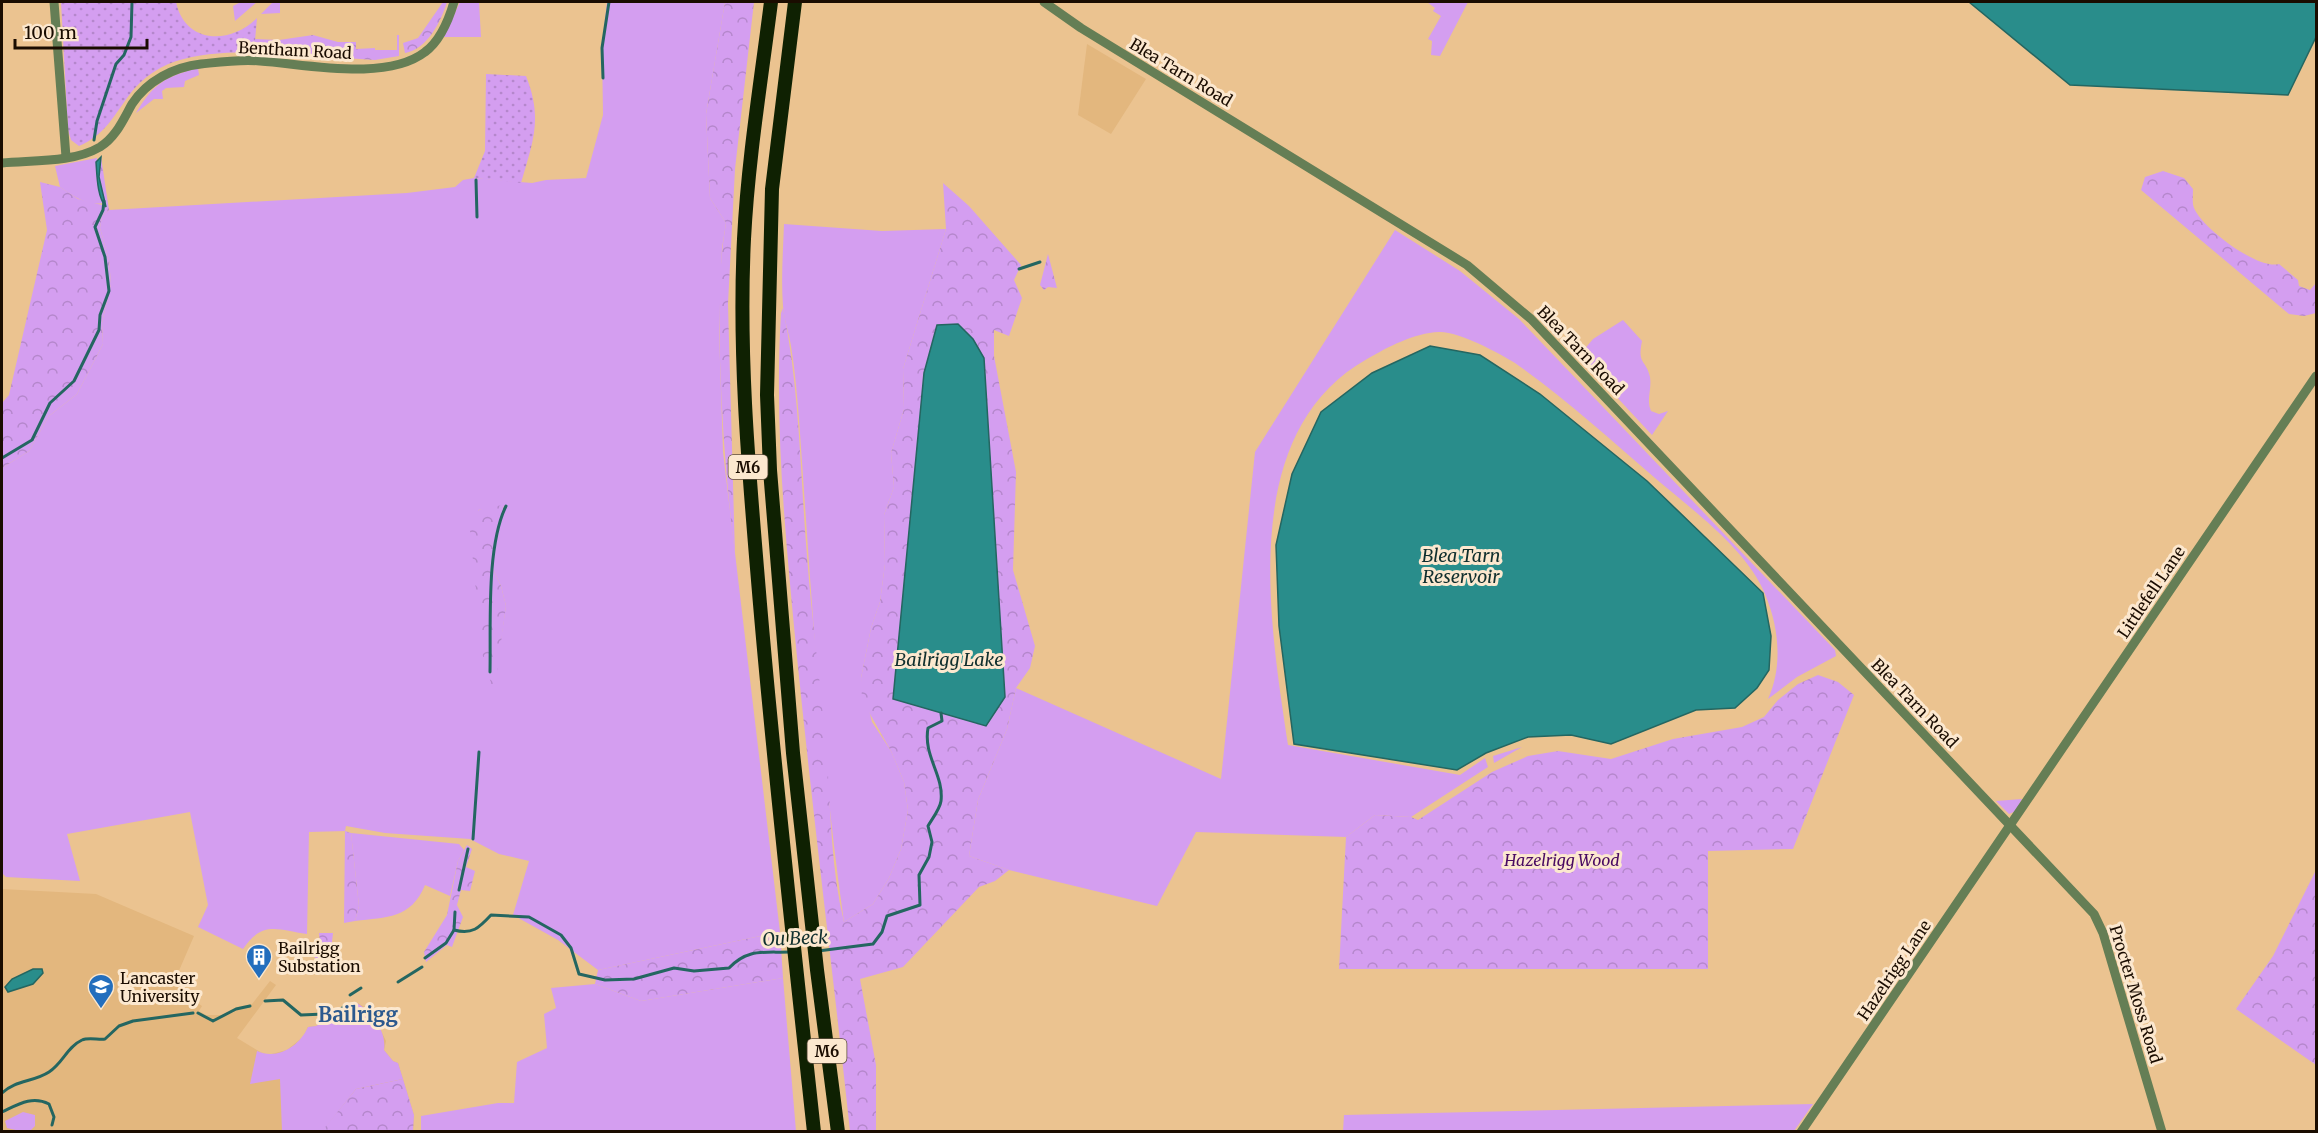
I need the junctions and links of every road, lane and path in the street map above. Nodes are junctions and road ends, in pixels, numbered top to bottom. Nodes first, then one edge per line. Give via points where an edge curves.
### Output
1 (54, 2) edge
2 (454, 2) edge
3 (771, 2) edge
4 (795, 2) edge
5 (1044, 2) edge
6 (66, 157) junction
7 (2, 163) edge
8 (2316, 376) edge
9 (2010, 825) junction
10 (814, 1131) edge
11 (838, 1131) edge
12 (1802, 1131) edge
13 (2162, 1131) edge

1 - 6 street
2 - 6 street, Bentham Road via 441,34 426,51 405,62 371,68 327,68 237,61 176,70 155,81 134,102 111,138 87,153
3 - 10 highway, M6 via 744,240 744,372 750,488
4 - 11 highway, M6 via 772,189 767,395 792,753
5 - 9 street, Blea Tarn Road via 1441,248 1499,290 1531,319
6 - 7 street, Bentham Road
8 - 9 street, Littlefell Lane
9 - 12 street, Hazelrigg Lane
9 - 13 street, Procter Moss Road via 2094,914

